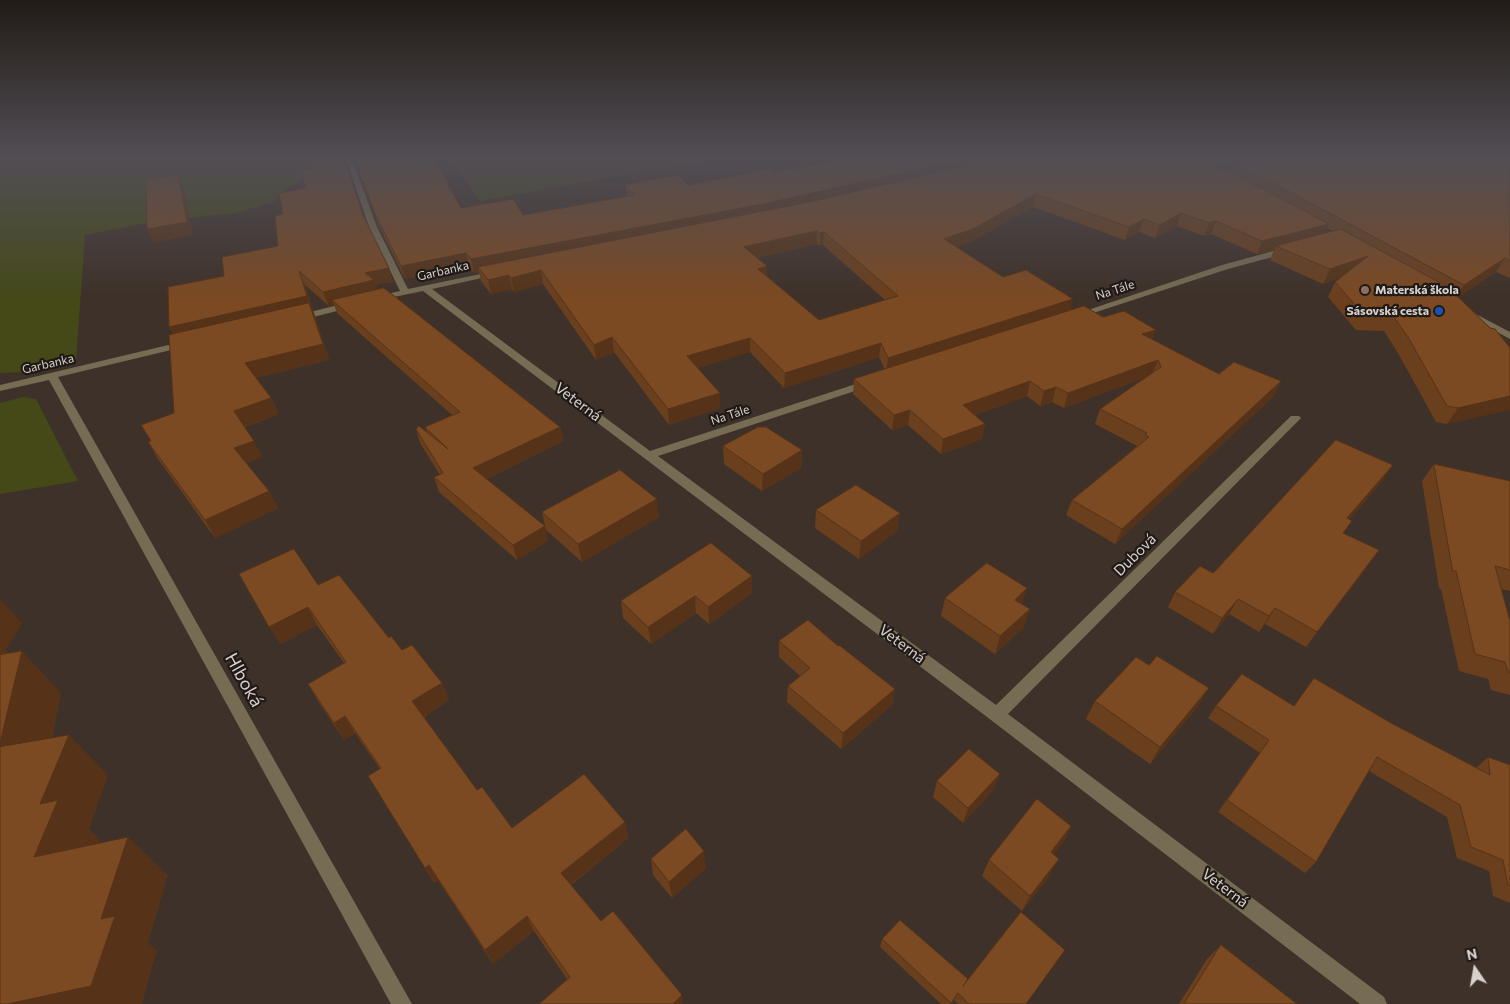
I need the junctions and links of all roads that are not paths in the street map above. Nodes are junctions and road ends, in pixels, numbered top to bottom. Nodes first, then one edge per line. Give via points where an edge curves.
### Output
1 (365, 206) edge
2 (1298, 248) edge
3 (507, 270) edge
4 (424, 288) junction
5 (405, 292) junction
6 (367, 302) edge
7 (357, 304) edge
8 (1460, 308) edge
9 (1072, 317) edge
10 (290, 320) edge
11 (1510, 336) edge
12 (195, 342) edge
13 (52, 376) junction
14 (884, 378) edge
15 (0, 388) edge
16 (1295, 418) dead end
17 (649, 455) junction
18 (997, 715) junction
19 (402, 1004) edge
20 (1378, 1004) edge

1 - 5 street
2 - 9 street, Na Tále
3 - 4 street, Garbanka
4 - 5 street, Garbanka
4 - 17 street, Veterná
5 - 6 street, Garbanka
7 - 10 street
8 - 11 street
12 - 13 street, Garbanka
13 - 15 street, Garbanka
13 - 19 street, Hlboká
14 - 17 street, Na Tále
16 - 18 street, Dubová
17 - 18 street, Veterná
18 - 20 street, Veterná

